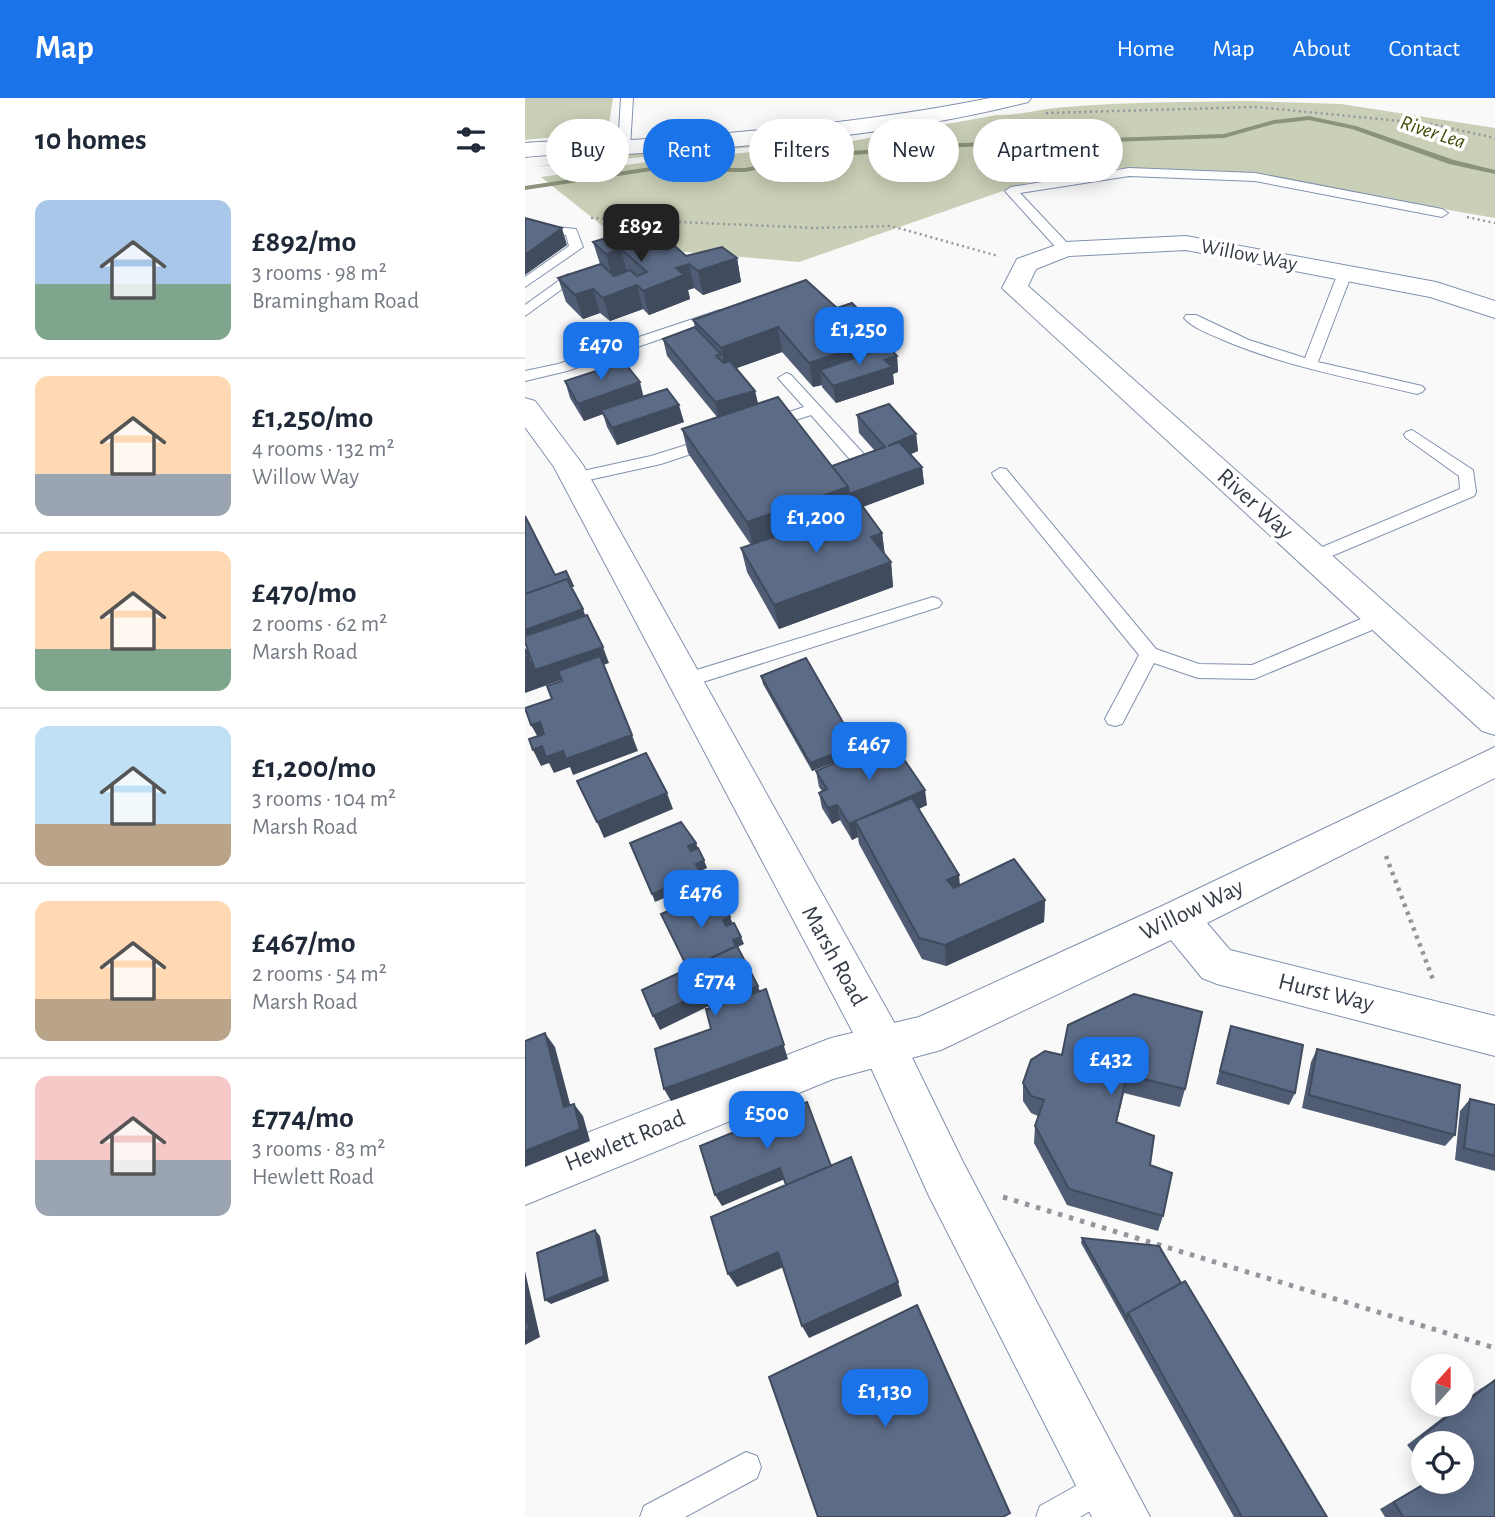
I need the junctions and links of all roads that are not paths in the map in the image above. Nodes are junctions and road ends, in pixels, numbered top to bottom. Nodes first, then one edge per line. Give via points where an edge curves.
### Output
1 (627, 98) edge
2 (1021, 98) edge
3 (626, 119) edge
4 (629, 147) edge
5 (525, 149) edge
6 (546, 149) edge
7 (546, 157) edge
8 (525, 161) edge
9 (1442, 213) dead end
10 (525, 229) edge
11 (1065, 249) junction
12 (1345, 273) junction
13 (1021, 276) joint
14 (568, 278) edge
15 (525, 283) edge
16 (739, 308) edge
17 (1495, 310) edge
18 (525, 312) edge
19 (1191, 318) dead end
20 (1310, 364) junction
21 (525, 376) edge
22 (786, 378) dead end
23 (1417, 389) dead end
24 (525, 407) edge
25 (814, 409) junction
26 (1412, 435) dead end
27 (867, 468) edge
28 (1000, 473) dead end
29 (575, 478) junction
30 (1314, 557) junction
31 (933, 603) dead end
32 (1381, 618) junction
33 (1149, 654) junction
34 (684, 681) junction
35 (1115, 719) dead end
36 (1495, 721) edge
37 (1495, 761) edge
38 (1177, 918) junction
39 (1495, 1036) edge
40 (884, 1048) junction
41 (525, 1181) edge
42 (746, 1467) dead end
43 (1114, 1501) edge
44 (655, 1517) edge
45 (1051, 1517) edge

1 - 3 lane
2 - 4 street via 832,132
5 - 6 street
7 - 8 street
9 - 11 lane via 1243,177 1129,172 1011,191
10 - 15 lane via 571,232 576,247
11 - 12 street, Willow Way via 1186,243
11 - 13 street, Willow Way
12 - 17 street, Willow Way via 1436,289
12 - 20 lane
13 - 30 street, River Way
14 - 18 lane
16 - 21 lane via 562,368
19 - 20 lane via 1220,336
20 - 23 lane
22 - 25 lane
24 - 29 street, Marsh Road
25 - 27 lane
25 - 29 lane via 655,460
26 - 30 lane via 1467,474 1468,492
28 - 33 lane
29 - 34 street, Marsh Road
30 - 32 street, River Way
31 - 34 lane
32 - 33 lane via 1254,672 1198,671
32 - 36 street, River Way
33 - 35 lane
34 - 40 street, Marsh Road
37 - 38 street, Willow Way
38 - 39 street, Hurst Way via 1217,965
38 - 40 street, Willow Way via 925,1036
40 - 41 street, Hewlett Road via 831,1059
40 - 43 street, Marsh Road via 946,1179
42 - 44 lane
43 - 45 lane

